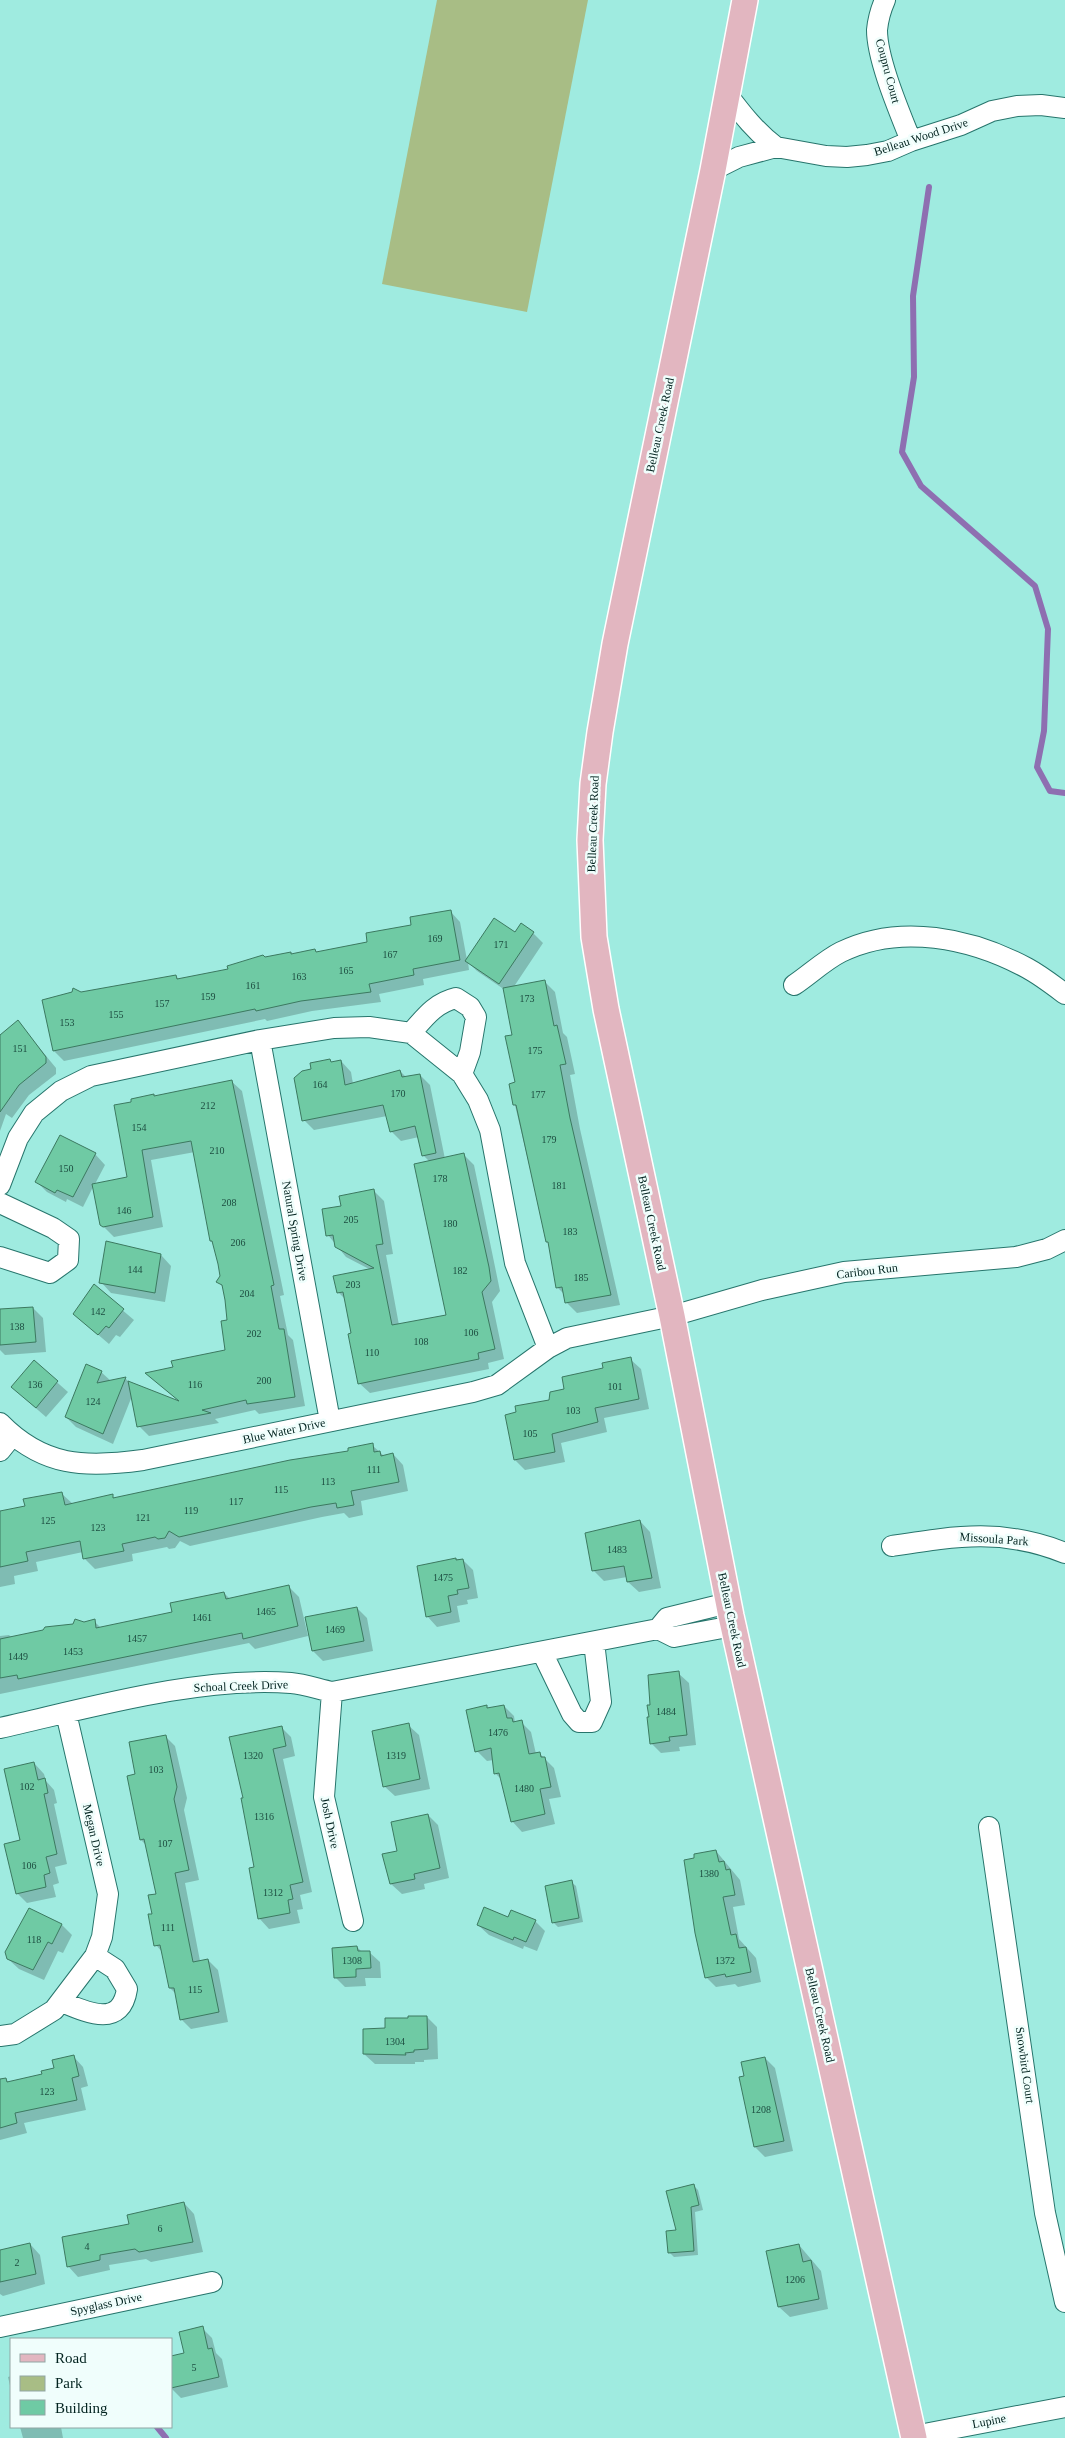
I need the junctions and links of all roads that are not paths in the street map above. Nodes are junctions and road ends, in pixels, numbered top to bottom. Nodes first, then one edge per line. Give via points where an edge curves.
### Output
1 (745, 0) edge
2 (885, 0) edge
3 (727, 94) junction
4 (1065, 108) edge
5 (911, 141) junction
6 (776, 147) junction
7 (713, 170) junction
8 (794, 985) dead end
9 (1065, 994) edge
10 (411, 1033) junction
11 (260, 1040) junction
12 (462, 1074) junction
13 (0, 1185) edge
14 (0, 1203) edge
15 (1065, 1240) edge
16 (0, 1257) edge
17 (672, 1316) junction
18 (548, 1348) junction
19 (330, 1421) junction
20 (4, 1437) edge
21 (892, 1546) dead end
22 (1065, 1553) edge
23 (730, 1614) junction
24 (594, 1642) junction
25 (542, 1652) junction
26 (332, 1692) junction
27 (66, 1713) junction
28 (0, 1728) edge
29 (989, 1827) dead end
30 (353, 1921) dead end
31 (95, 1956) junction
32 (62, 2002) junction
33 (0, 2036) edge
34 (212, 2282) dead end
35 (1065, 2302) edge
36 (0, 2327) edge
37 (1065, 2407) edge
38 (914, 2437) edge

1 - 3 main road, Belleau Creek Road
2 - 5 street, Coupru Court via 877,30 891,90
3 - 6 street, Belleau Wood Drive via 748,122
3 - 7 main road, Belleau Creek Road
4 - 5 street, Belleau Wood Drive via 1041,105 992,111
5 - 6 street, Belleau Wood Drive via 888,151 847,158
6 - 7 street, Belleau Wood Drive via 739,157
7 - 17 main road, Belleau Creek Road via 615,644 593,784 590,840 594,937 606,1010
8 - 9 street via 841,952 887,937 938,937 989,950 1028,968
10 - 11 street via 369,1027 334,1028
10 - 12 street
10 - 12 street via 442,1002 456,998 470,1007 476,1017 470,1052
11 - 13 street via 91,1076 61,1091 34,1113 18,1138
11 - 19 street, Natural Spring Drive
12 - 18 street via 478,1100 490,1130 515,1263
14 - 16 street via 69,1239 68,1260 50,1273
15 - 17 street, Caribou Run via 1047,1249 1016,1257 844,1272 762,1290
17 - 18 street, Blue Water Drive via 567,1338
17 - 23 main road, Belleau Creek Road
18 - 19 street, Blue Water Drive via 497,1385
19 - 20 street, Blue Water Drive via 111,1464 75,1463 42,1455
21 - 22 street, Missoula Park via 963,1535 1040,1543
23 - 24 street, Schoal Creek Drive via 674,1637 658,1630
23 - 38 main road, Belleau Creek Road
24 - 25 street, Schoal Creek Drive
24 - 25 street via 600,1702 592,1722 579,1722 572,1714
25 - 26 street, Schoal Creek Drive
26 - 27 street, Schoal Creek Drive via 292,1683 252,1683 190,1688
26 - 30 street, Josh Drive via 324,1797
27 - 28 street, Schoal Creek Drive
27 - 31 street, Megan Drive via 108,1894 102,1937
29 - 35 street, Snowbird Court via 1045,2213
31 - 32 street, Megan Drive
31 - 32 street via 115,1969 127,1989 125,2000 116,2012 103,2015
32 - 33 street, Megan Drive via 15,2034
34 - 36 street, Spyglass Drive
37 - 38 street, Lupine

